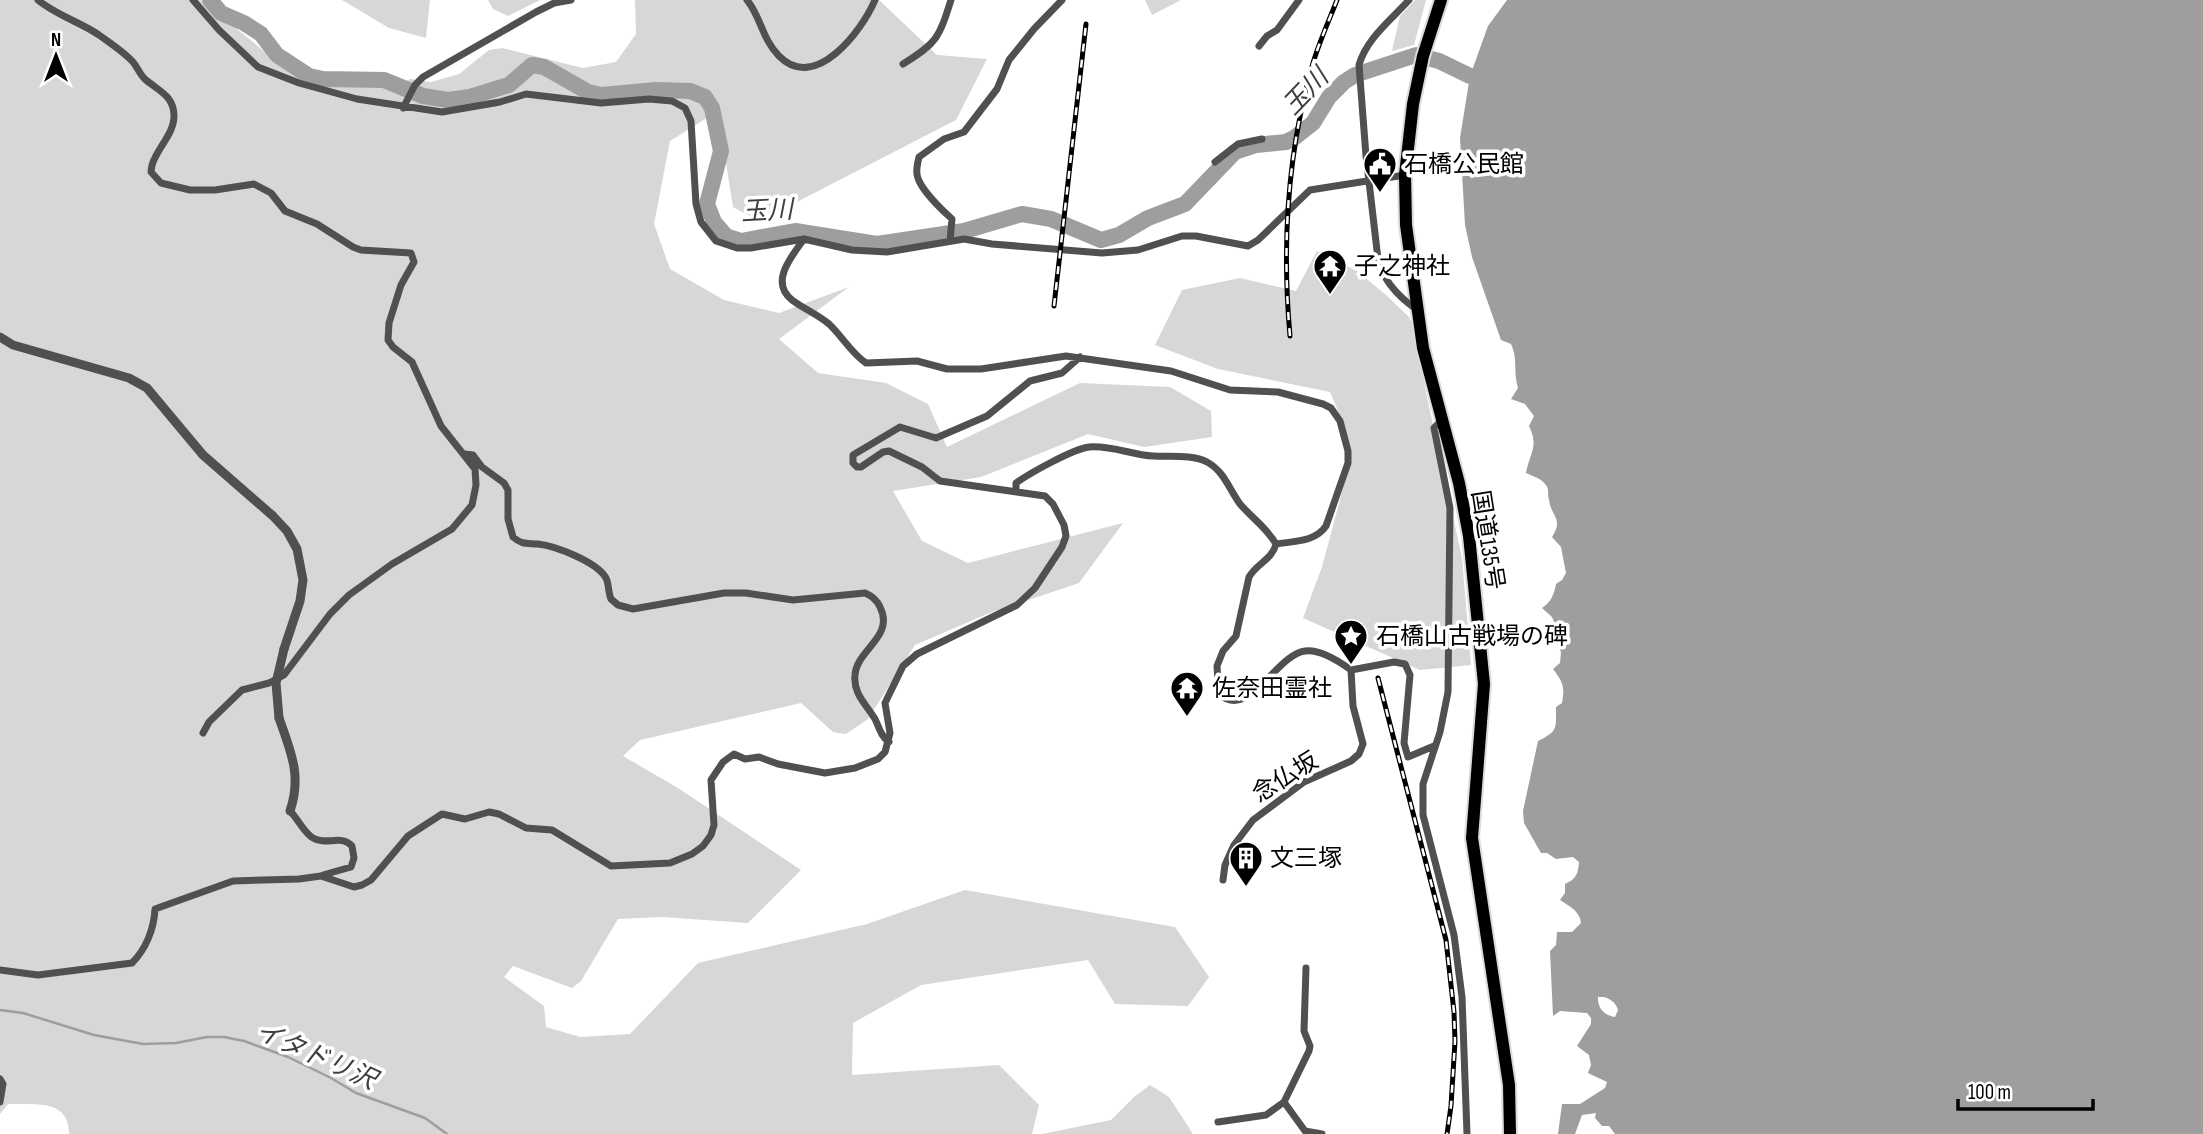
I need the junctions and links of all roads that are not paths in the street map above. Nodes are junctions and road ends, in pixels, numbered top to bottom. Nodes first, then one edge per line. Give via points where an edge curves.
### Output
1 (38, 0) edge
2 (192, 0) edge
3 (571, 0) edge
4 (747, 0) edge
5 (874, 0) edge
6 (951, 0) edge
7 (1062, 0) edge
8 (1299, 0) edge
9 (1409, 0) edge
10 (1441, 0) edge
11 (1259, 46) dead end
12 (902, 64) dead end
13 (403, 108) junction
14 (1262, 139) dead end
15 (1215, 162) dead end
16 (1405, 170) junction
17 (1368, 181) junction
18 (804, 239) junction
19 (950, 241) junction
20 (1417, 310) junction
21 (0, 337) edge
22 (1080, 358) junction
23 (1441, 421) junction
24 (465, 454) junction
25 (1016, 491) junction
26 (1276, 544) junction
27 (1351, 670) junction
28 (203, 733) dead end
29 (889, 742) junction
30 (1434, 746) junction
31 (290, 811) joint
32 (321, 876) junction
33 (1223, 880) dead end
34 (1306, 968) dead end
35 (0, 970) edge
36 (0, 1079) edge
37 (0, 1102) edge
38 (1284, 1102) junction
39 (1218, 1122) dead end
40 (1322, 1134) edge
41 (1467, 1134) edge
42 (1510, 1134) edge

1 - 24 street via 121,52 170,100 173,123 151,172 161,183 190,190 254,184 266,189 285,211 353,247 411,253 414,262 401,285 388,340 412,362 441,426
2 - 13 street via 258,67 320,90
3 - 13 street via 536,12 423,77
4 - 5 street via 780,57 807,68 840,49
6 - 12 street via 933,44
7 - 19 street via 1009,60 998,89 964,132 944,139 919,157 919,180 952,219
8 - 11 street
9 - 17 street via 1371,40 1359,65
10 - 16 highway, 国道135号 via 1420,71
13 - 18 street via 442,113 526,94 601,103 672,101 685,108 691,121 697,214 711,237 737,248
14 - 15 street via 1238,144
16 - 17 street
16 - 20 highway, 国道135号 via 1406,225
17 - 19 street via 1310,190 1248,246 1182,236 1138,250 1102,253
17 - 20 street via 1380,266 1399,297
18 - 19 street via 852,250 887,251
18 - 22 street via 784,268 786,295 820,316 866,363 917,362 947,369 981,369 1066,356
20 - 23 highway, 国道135号
21 - 31 street, bridge via 13,345 129,378 147,388 203,455 287,531 297,549 303,580 276,683 279,718 296,771
22 - 25 street via 1062,373 1030,381 987,416 936,438 907,428 893,429 851,459 861,467 889,451 940,481
22 - 26 street via 1171,371 1230,390 1278,393 1331,408 1340,421 1348,463 1326,526 1312,538
23 - 30 street via 1434,428 1450,508 1448,692
23 - 42 highway, 国道135号 via 1467,518 1483,665 1472,838 1509,1085
24 - 28 street via 477,475 467,514 452,529 358,588 330,614 284,675 242,690
24 - 29 street via 473,455 508,490 513,537 525,544 569,552 590,565 606,577 611,599 625,608 724,593 793,600 873,596 884,625 857,664 855,684
25 - 26 street via 1016,484 1025,477 1089,447 1200,459 1219,471
25 - 29 street via 1045,496 1053,504 1064,525 1065,542 1035,588 1017,605 917,654 903,666 885,703
26 - 27 street via 1274,553 1250,576 1236,636 1217,666 1219,694 1225,699 1246,699 1303,651 1328,657
27 - 30 street via 1405,664 1410,675 1404,743 1408,757
27 - 33 street, 念仏坂 via 1353,706 1363,744 1359,754 1304,782 1253,820 1234,845
29 - 32 street via 868,765 825,773 734,754 711,780 711,835 692,854 670,863 611,866 552,830 526,828 489,812 465,819 442,814 408,836 362,885 354,887
30 - 41 street via 1425,772 1422,807 1459,968
31 - 32 street via 312,838 342,840 352,846 351,867
32 - 35 street via 233,881 155,909 145,947 132,963 38,975
34 - 38 street via 1304,1031 1310,1051
36 - 37 street via 4,1084
38 - 39 street via 1266,1115
38 - 40 street via 1305,1131

